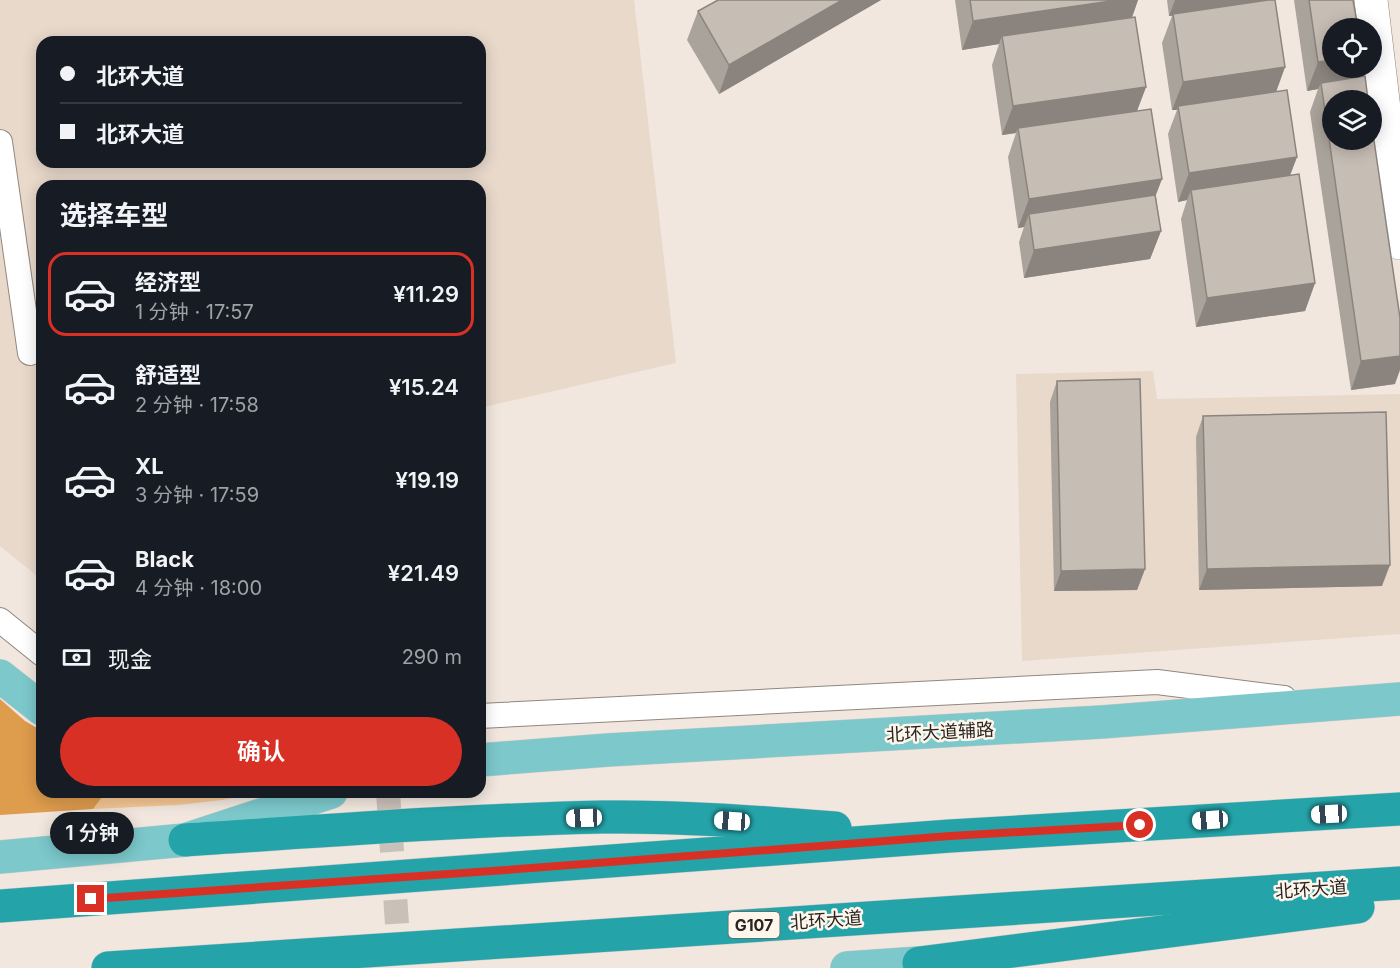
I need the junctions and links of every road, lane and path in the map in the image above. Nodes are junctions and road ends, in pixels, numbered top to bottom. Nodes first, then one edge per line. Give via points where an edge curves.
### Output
1 (1371, 0) edge
2 (1393, 0) edge
3 (1400, 60) edge
4 (0, 142) edge
5 (1400, 243) edge
6 (30, 353) dead end
7 (0, 620) edge
8 (36, 649) edge
9 (0, 676) edge
10 (1400, 699) edge
11 (36, 704) edge
12 (1334, 704) junction
13 (486, 716) edge
14 (486, 760) edge
15 (313, 798) edge
16 (1400, 809) edge
17 (950, 836) junction
18 (185, 840) junction
19 (0, 856) edge
20 (1400, 884) edge
21 (1400, 901) edge
22 (0, 906) edge
23 (933, 965) edge
24 (108, 968) edge
25 (847, 968) edge

1 - 5 street
2 - 3 street
4 - 6 street
7 - 8 street
9 - 11 main road
10 - 12 main road, 北环大道辅路
12 - 13 street via 1157,681
12 - 14 main road, 北环大道辅路 via 1102,723
15 - 18 main road
16 - 17 highway
17 - 18 highway via 710,819 605,817
17 - 22 highway
18 - 19 main road
20 - 24 highway, 北环大道 / G107
21 - 23 highway
23 - 25 main road

